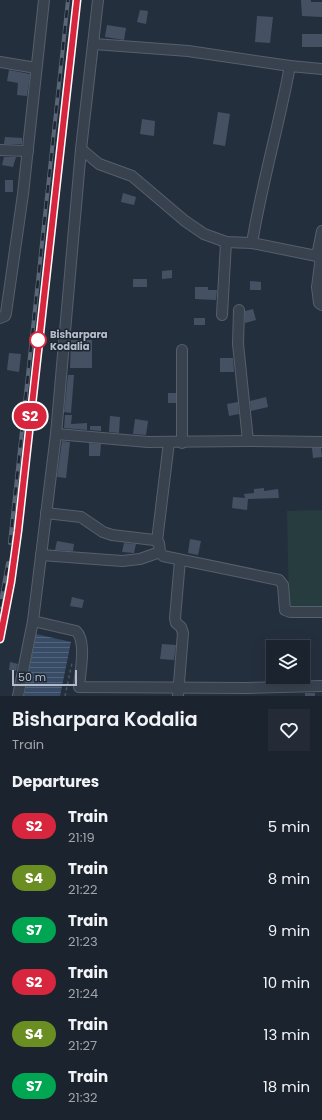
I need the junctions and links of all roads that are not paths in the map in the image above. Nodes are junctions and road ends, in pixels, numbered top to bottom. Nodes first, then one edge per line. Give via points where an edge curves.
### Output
1 (44, 0) edge
2 (98, 0) edge
3 (94, 44) junction
4 (0, 62) edge
5 (290, 66) junction
6 (36, 68) junction
7 (322, 69) edge
8 (81, 149) junction
9 (0, 150) edge
10 (28, 151) junction
11 (322, 231) edge
12 (226, 242) junction
13 (252, 243) junction
14 (320, 257) edge
15 (322, 305) edge
16 (239, 310) dead end
17 (222, 315) dead end
18 (0, 318) edge
19 (182, 350) dead end
20 (56, 434) junction
21 (248, 441) junction
22 (169, 442) junction
23 (182, 442) junction
24 (322, 442) edge
25 (46, 513) junction
26 (157, 541) junction
27 (160, 552) junction
28 (41, 555) junction
29 (180, 560) junction
30 (322, 612) edge
31 (34, 619) junction
32 (322, 686) edge
33 (178, 692) edge
34 (18, 696) edge

1 - 6 street
2 - 3 street
3 - 5 street via 188,50
3 - 8 street
4 - 6 street
5 - 7 street
5 - 13 street via 282,111 260,196
6 - 10 street
8 - 12 street via 99,164 132,176 184,221 204,234
8 - 20 street
9 - 10 street
10 - 18 street via 17,247 6,313
11 - 14 street
12 - 13 street
12 - 17 street
13 - 14 street
14 - 15 street via 316,293
16 - 21 street via 238,344
19 - 23 street
20 - 22 street
20 - 25 street
21 - 23 street
21 - 24 street
22 - 23 street
22 - 26 street
25 - 26 street via 81,517 112,535
25 - 28 street
26 - 27 street
27 - 28 street via 140,559 122,561
27 - 29 street via 163,556
28 - 31 street
29 - 30 street via 279,580 283,585 286,610
29 - 33 street via 176,621 183,637
31 - 33 street via 79,634 82,643 77,687
31 - 34 street
32 - 33 street

